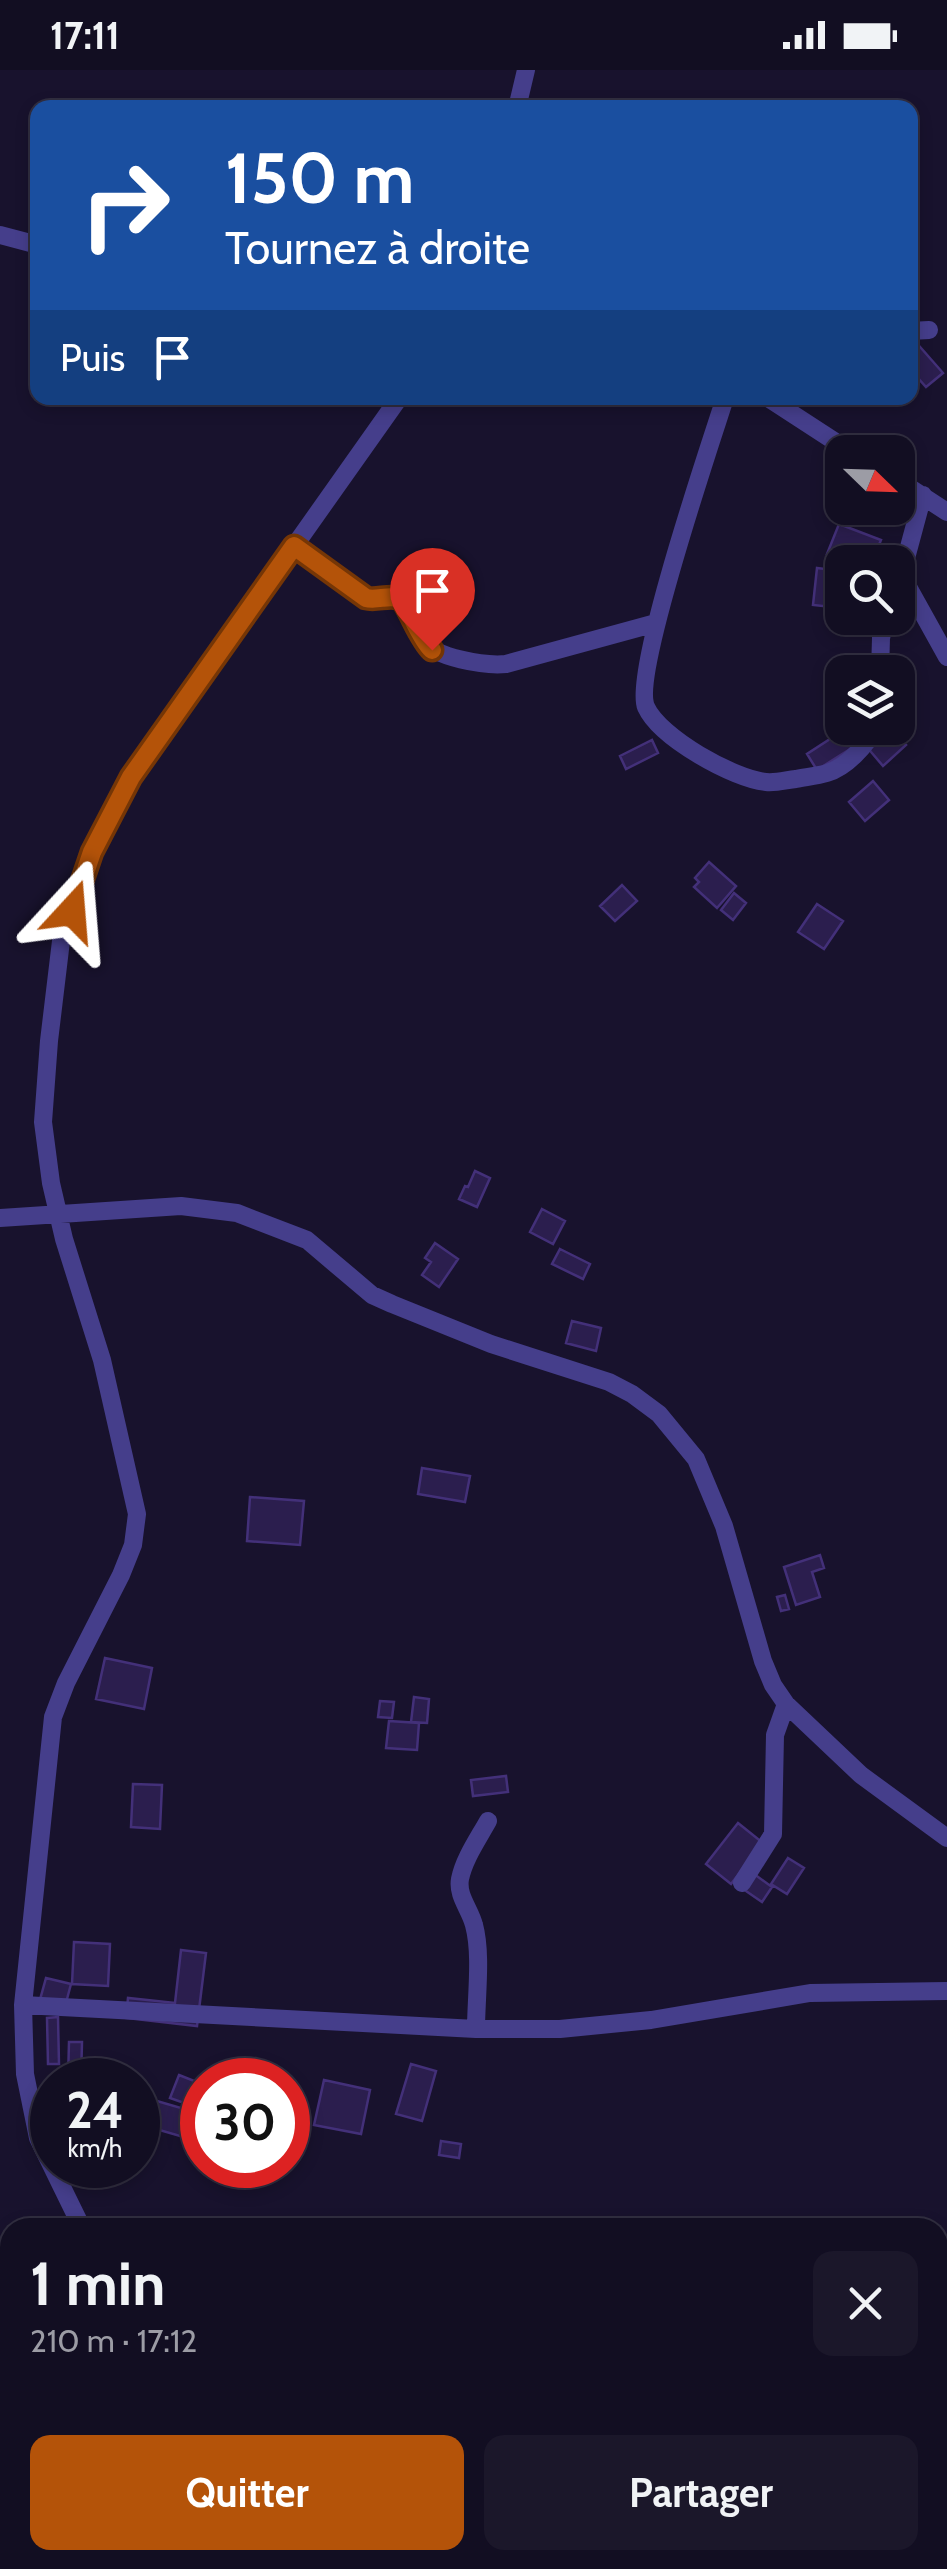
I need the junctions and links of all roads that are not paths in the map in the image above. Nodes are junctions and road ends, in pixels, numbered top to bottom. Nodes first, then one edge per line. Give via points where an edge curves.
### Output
1 (526, 70) edge
2 (519, 100) edge
3 (0, 235) edge
4 (30, 243) edge
5 (395, 405) edge
6 (723, 405) edge
7 (779, 405) edge
8 (825, 435) edge
9 (915, 490) edge
10 (924, 495) junction
11 (947, 512) edge
12 (910, 545) edge
13 (294, 546) junction
14 (915, 606) edge
15 (656, 624) junction
16 (947, 657) edge
17 (864, 745) edge
18 (58, 1214) junction
19 (0, 1218) edge
20 (786, 1704) junction
21 (488, 1821) dead end
22 (947, 1838) edge
23 (742, 1883) dead end
24 (947, 1991) edge
25 (23, 2005) junction
26 (476, 2029) junction
27 (77, 2218) edge

1 - 2 street
3 - 4 street
5 - 13 street
6 - 15 street
7 - 8 street
9 - 10 street
10 - 11 street
10 - 12 street
13 - 15 street via 366,598 402,600 432,650 483,664 506,664
13 - 18 street via 131,777 92,852 62,941 49,1041 43,1122
14 - 16 street
15 - 17 street via 645,705 662,731 732,773 774,782 829,773
18 - 19 street
18 - 20 street via 181,1206 237,1214 308,1240 372,1295 632,1394 659,1414 696,1459 724,1526 763,1661
18 - 25 street via 102,1360 137,1514 121,1575 53,1717
20 - 22 street via 861,1775
20 - 23 street via 776,1735 773,1834
21 - 26 street via 460,1881 477,1939
24 - 26 street via 810,1993 652,2020
25 - 26 street
25 - 27 street via 24,2074 38,2138

